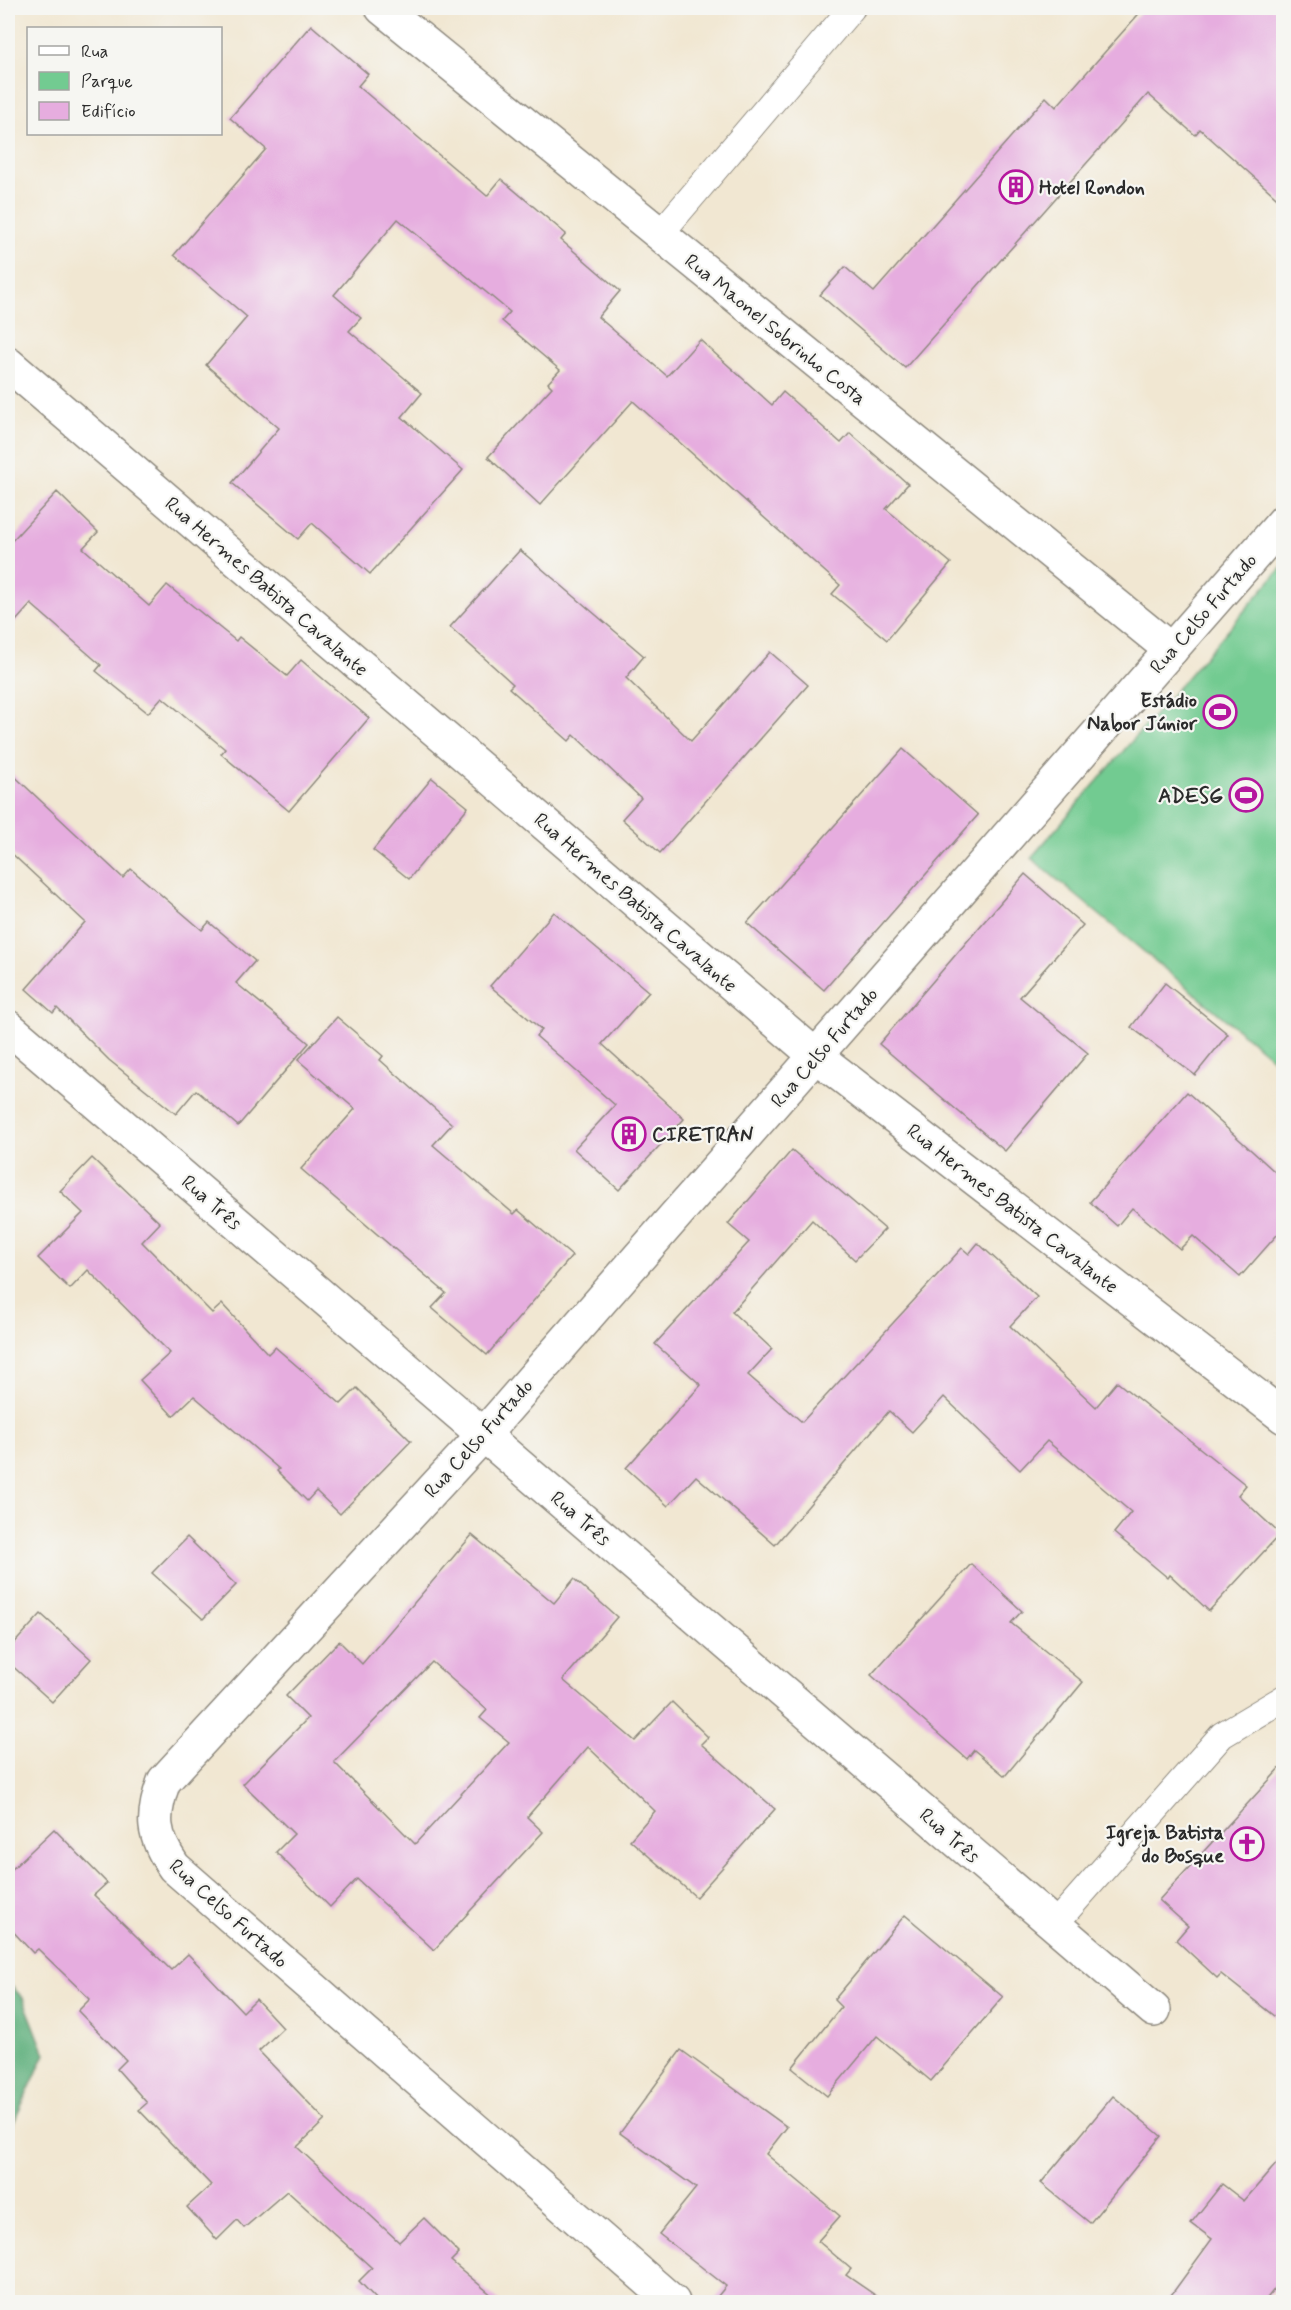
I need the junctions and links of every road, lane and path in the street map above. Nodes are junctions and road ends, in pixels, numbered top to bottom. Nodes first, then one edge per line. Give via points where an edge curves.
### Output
1 (382, 8) edge
2 (852, 8) edge
3 (660, 234) junction
4 (8, 364) edge
5 (1284, 521) edge
6 (1171, 650) junction
7 (8, 1027) edge
8 (816, 1056) junction
9 (1284, 1417) edge
10 (483, 1434) junction
11 (1284, 1698) edge
12 (1054, 1925) junction
13 (1154, 2010) dead end
14 (673, 2302) edge

1 - 3 street, Rua Maonel Sobrinho Costa
2 - 3 lane
3 - 6 street, Rua Maonel Sobrinho Costa
4 - 8 street, Rua Hermes Batista Cavalante
5 - 6 street, Rua Celso Furtado
6 - 8 street, Rua Celso Furtado
7 - 10 street, Rua Três
8 - 9 street, Rua Hermes Batista Cavalante
8 - 10 street, Rua Celso Furtado
10 - 12 street, Rua Três
10 - 14 street, Rua Celso Furtado via 164,1781 154,1820 159,1845 174,1867
11 - 12 lane via 1222,1735
12 - 13 street, Rua Três

